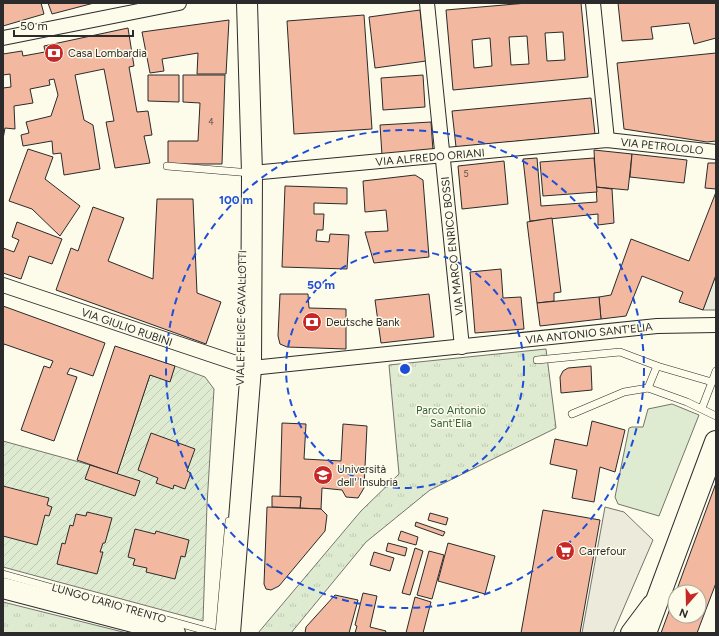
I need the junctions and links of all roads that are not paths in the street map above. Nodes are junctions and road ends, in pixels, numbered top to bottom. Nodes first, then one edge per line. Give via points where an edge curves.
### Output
1 (179, 3) edge
2 (242, 3) edge
3 (247, 3) edge
4 (427, 3) edge
5 (593, 3) edge
6 (3, 38) edge
7 (242, 105) dead end
8 (607, 140) junction
9 (716, 152) edge
10 (443, 156) junction
11 (167, 166) dead end
12 (245, 173) junction
13 (3, 285) edge
14 (716, 325) edge
15 (462, 347) junction
16 (536, 360) dead end
17 (657, 366) junction
18 (244, 367) junction
19 (716, 371) edge
20 (712, 382) junction
21 (648, 388) junction
22 (702, 408) junction
23 (572, 414) dead end
24 (716, 416) edge
25 (716, 442) edge
26 (229, 516) dead end
27 (3, 574) edge
28 (3, 588) edge
29 (659, 595) junction
30 (175, 633) edge
31 (214, 633) edge
32 (219, 633) edge
33 (230, 633) edge
34 (631, 633) edge
35 (645, 633) edge

1 - 6 street
2 - 7 lane
3 - 12 street, VIALE FELICE CAVALLOTTI
4 - 10 street, VIA MARCO ENRICO BOSSI
5 - 8 street
8 - 9 street, VIA PETROLOLO
8 - 10 street, VIA ALFREDO ORIANI
10 - 12 street, VIA ALFREDO ORIANI
10 - 15 street, VIA MARCO ENRICO BOSSI
11 - 12 lane
12 - 18 street, VIALE FELICE CAVALLOTTI
13 - 18 street, VIA GIULIO RUBINI
14 - 15 street, VIA ANTONIO SANT'ELIA via 657,326
15 - 18 street, VIA ANTONIO SANT'ELIA
16 - 17 lane via 620,352
17 - 20 lane
17 - 21 lane
18 - 33 street, VIALE FELICE CAVALLOTTI
19 - 20 lane
20 - 22 lane
21 - 22 lane
21 - 23 lane via 624,392
22 - 24 lane
25 - 29 main road
26 - 32 lane
27 - 31 lane, LUNGO LARIO TRENTO
28 - 30 street, LUNGO LARIO TRENTO
29 - 34 street
29 - 35 main road

